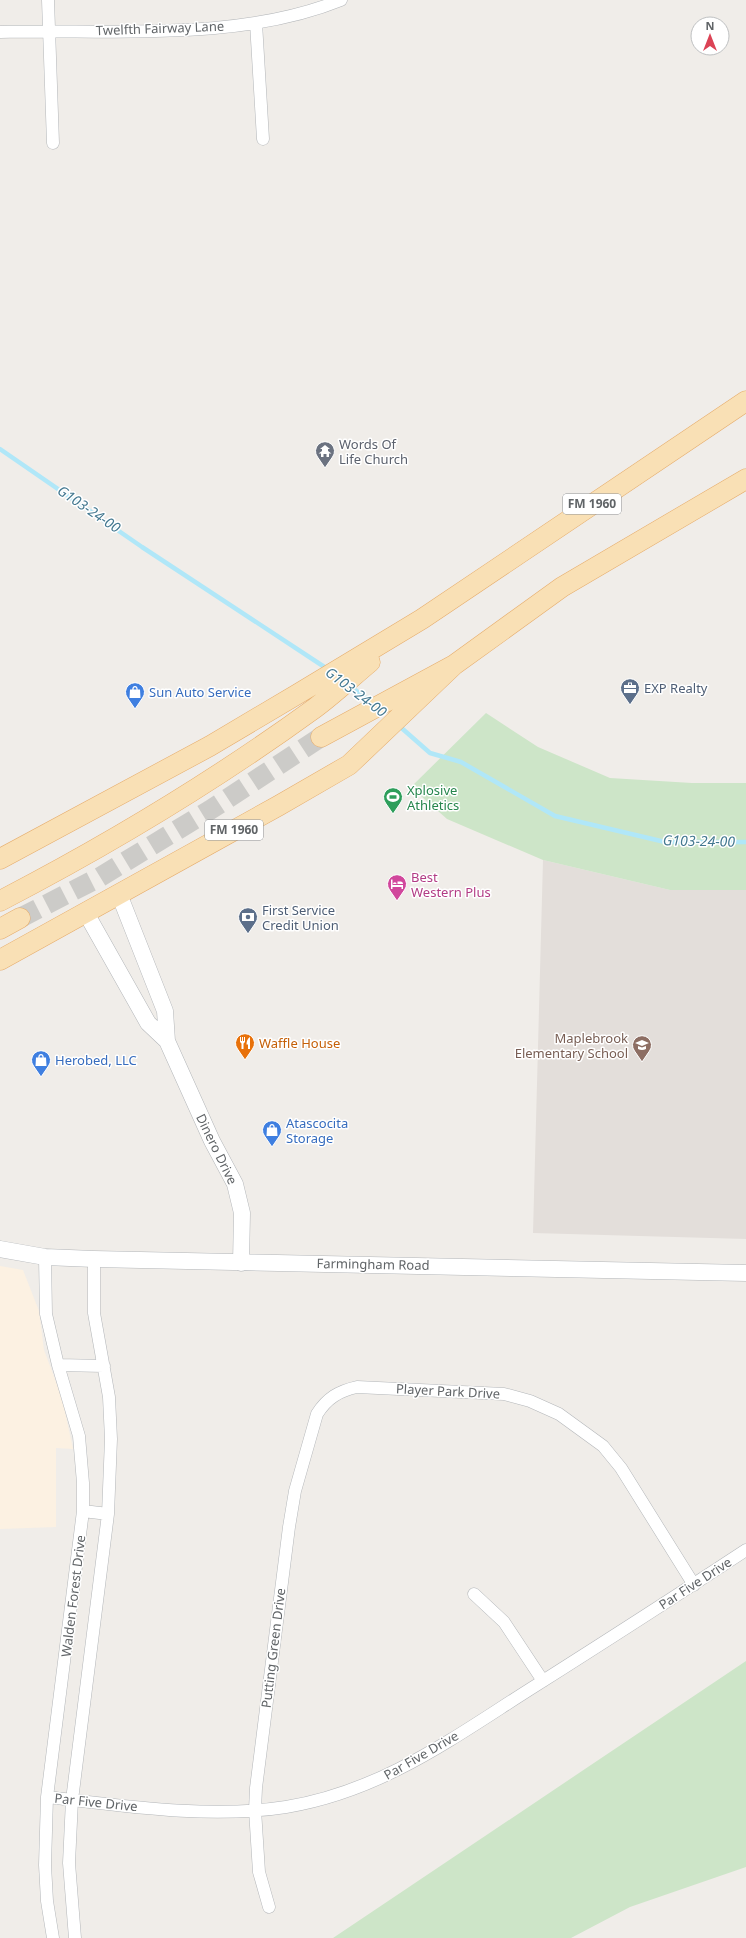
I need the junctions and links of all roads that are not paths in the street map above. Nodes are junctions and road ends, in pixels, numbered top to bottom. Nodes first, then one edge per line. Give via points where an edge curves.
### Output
1 (48, 0) edge
2 (341, 0) edge
3 (256, 23) junction
4 (49, 30) junction
5 (0, 32) edge
6 (263, 139) dead end
7 (53, 143) dead end
8 (746, 401) edge
9 (746, 479) edge
10 (422, 619) junction
11 (462, 659) junction
12 (321, 737) tunnel mouth
13 (0, 859) edge
14 (119, 894) junction
15 (3, 900) edge
16 (86, 913) junction
17 (20, 918) tunnel mouth
18 (0, 929) edge
19 (0, 960) edge
20 (167, 1041) junction
21 (0, 1249) edge
22 (45, 1257) junction
23 (94, 1259) junction
24 (241, 1263) junction
25 (746, 1273) edge
26 (58, 1365) junction
27 (104, 1366) junction
28 (332, 1396) joint
29 (83, 1511) junction
30 (108, 1514) junction
31 (746, 1550) edge
32 (694, 1585) junction
33 (474, 1594) dead end
34 (543, 1681) junction
35 (47, 1797) junction
36 (72, 1800) junction
37 (255, 1810) junction
38 (269, 1907) dead end
39 (53, 1938) edge
40 (75, 1938) edge

1 - 4 street
2 - 3 street, Twelfth Fairway Lane via 319,9
3 - 4 street, Twelfth Fairway Lane via 194,30
3 - 6 street
4 - 5 street, Twelfth Fairway Lane
4 - 7 street
8 - 10 main road, FM 1960 / FM 1960
9 - 11 main road, FM 1960 / FM 1960 via 562,587
10 - 13 main road, FM 1960 / FM 1960 via 210,746
10 - 15 main road, FM 1960 via 316,708 213,778
11 - 12 main road, FM 1960
11 - 14 main road, FM 1960 / FM 1960 via 349,765
14 - 16 main road, FM 1960 / FM 1960
14 - 20 street, Dinero Drive via 165,1011
16 - 19 main road, FM 1960 / FM 1960
16 - 20 street, Dinero Drive via 148,1023
17 - 18 main road
20 - 24 street, Dinero Drive via 235,1184 242,1213
21 - 22 street, Farmingham Road
22 - 23 street, Farmingham Road
22 - 26 street, Walden Forest Drive via 46,1314
23 - 24 street, Farmingham Road
23 - 27 street, Walden Forest Drive via 94,1313
24 - 25 street, Farmingham Road
26 - 27 street
26 - 29 street, Walden Forest Drive via 79,1436
27 - 30 street, Walden Forest Drive via 109,1397 110,1432
28 - 32 street, Player Park Drive via 357,1387 504,1394 530,1401 559,1414 603,1446 621,1468
28 - 37 street, Putting Green Drive via 317,1414 295,1491 261,1745
29 - 30 street
29 - 35 street, Walden Forest Drive
30 - 36 street, Walden Forest Drive
31 - 32 street, Par Five Drive
32 - 34 street, Par Five Drive
33 - 34 street via 504,1622
34 - 37 street, Par Five Drive via 414,1762 380,1779 321,1799 286,1807
35 - 36 street, Par Five Drive
35 - 39 street, Walden Forest Drive via 45,1865
36 - 37 street, Par Five Drive via 187,1810
36 - 40 street, Walden Forest Drive via 69,1863
37 - 38 street, Putting Green Drive via 259,1872

